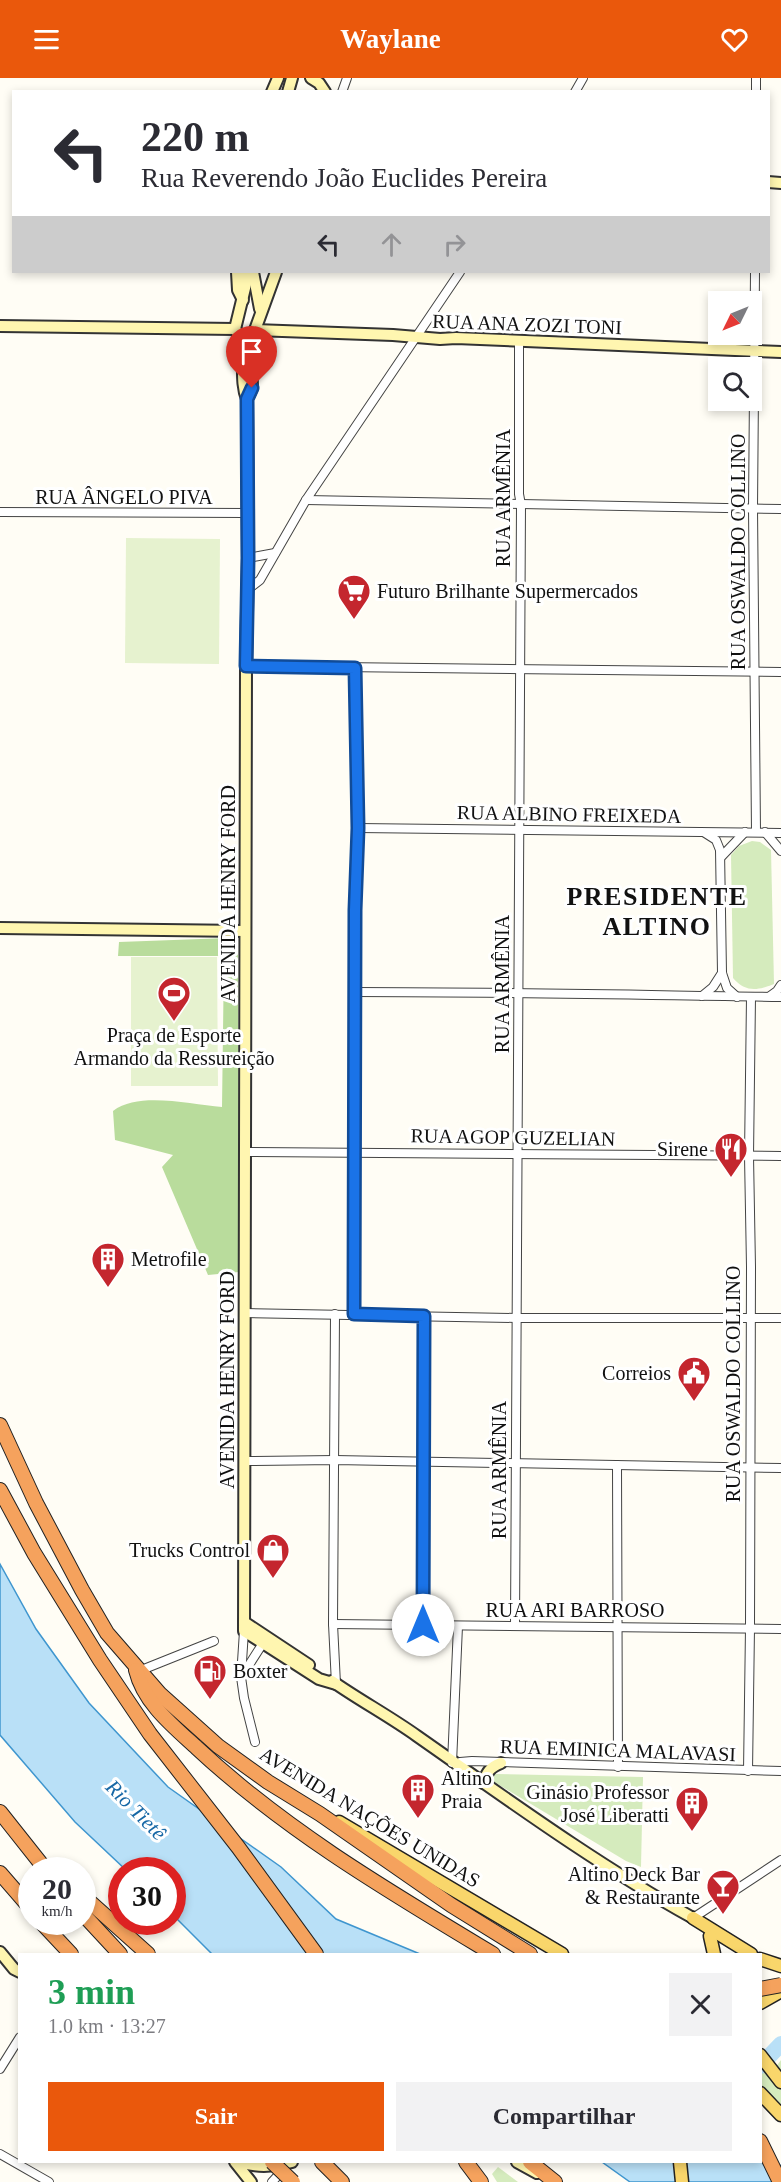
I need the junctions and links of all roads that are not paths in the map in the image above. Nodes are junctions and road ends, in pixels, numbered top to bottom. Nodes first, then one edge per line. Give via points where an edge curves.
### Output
1 (311, 78) edge
2 (324, 90) edge
3 (237, 273) edge
4 (245, 273) edge
5 (253, 273) edge
6 (276, 273) edge
7 (459, 273) edge
8 (755, 273) edge
9 (243, 304) junction
10 (260, 317) junction
11 (0, 326) edge
12 (236, 328) junction
13 (255, 330) junction
14 (271, 330) junction
15 (417, 337) junction
16 (519, 342) junction
17 (755, 352) junction
18 (781, 352) edge
19 (247, 399) junction
20 (306, 500) junction
21 (521, 505) junction
22 (753, 508) junction
23 (781, 508) edge
24 (0, 512) edge
25 (247, 513) junction
26 (275, 553) junction
27 (248, 558) junction
28 (247, 590) junction
29 (246, 666) junction
30 (355, 668) junction
31 (519, 669) junction
32 (754, 672) junction
33 (781, 672) edge
34 (358, 828) junction
35 (519, 831) junction
36 (704, 832) junction
37 (745, 832) junction
38 (756, 832) junction
39 (765, 832) junction
40 (781, 833) edge
41 (781, 851) edge
42 (721, 857) junction
43 (0, 928) edge
44 (245, 931) junction
45 (722, 973) junction
46 (781, 986) edge
47 (355, 992) junction
48 (518, 992) junction
49 (701, 997) junction
50 (736, 997) junction
51 (751, 997) junction
52 (765, 997) junction
53 (781, 997) edge
54 (245, 1152) junction
55 (354, 1152) junction
56 (518, 1154) junction
57 (749, 1156) junction
58 (781, 1156) edge
59 (245, 1313) junction
60 (335, 1314) junction
61 (354, 1314) junction
62 (424, 1316) junction
63 (751, 1317) junction
64 (516, 1318) junction
65 (781, 1318) edge
66 (0, 1425) edge
67 (335, 1460) junction
68 (245, 1461) junction
69 (424, 1462) junction
70 (517, 1463) junction
71 (617, 1465) junction
72 (750, 1467) junction
73 (781, 1468) edge
74 (0, 1490) edge
75 (333, 1624) junction
76 (423, 1625) junction
77 (458, 1626) junction
78 (515, 1626) junction
79 (244, 1627) junction
80 (618, 1627) junction
81 (750, 1628) junction
82 (781, 1629) edge
83 (214, 1641) dead end
84 (263, 1643) junction
85 (137, 1668) junction
86 (241, 1677) junction
87 (336, 1684) junction
88 (255, 1742) dead end
89 (501, 1763) junction
90 (454, 1764) junction
91 (618, 1767) junction
92 (748, 1771) junction
93 (781, 1771) edge
94 (483, 1783) junction
95 (0, 1812) edge
96 (320, 1814) junction
97 (18, 1835) junction
98 (36, 1857) edge
99 (42, 1857) edge
100 (781, 1860) edge
101 (0, 1873) edge
102 (18, 1894) edge
103 (96, 1908) edge
104 (693, 1918) junction
105 (96, 1928) edge
106 (54, 1935) edge
107 (710, 1936) junction
108 (0, 1952) edge
109 (70, 1953) edge
110 (119, 1953) edge
111 (147, 1953) edge
112 (315, 1953) edge
113 (491, 1953) edge
114 (528, 1953) edge
115 (560, 1953) edge
116 (714, 1953) edge
117 (733, 1953) edge
118 (749, 1953) edge
119 (762, 1960) edge
120 (0, 1965) edge
121 (781, 1966) edge
122 (17, 1970) edge
123 (781, 1977) edge
124 (781, 1984) edge
125 (762, 1989) edge
126 (762, 1989) edge
127 (781, 1991) edge
128 (762, 2002) edge
129 (18, 2040) edge
130 (762, 2058) edge
131 (0, 2069) edge
132 (781, 2082) edge
133 (762, 2095) edge
134 (781, 2115) edge
135 (762, 2146) edge
136 (0, 2154) edge
137 (238, 2163) edge
138 (242, 2163) edge
139 (273, 2163) edge
140 (284, 2163) edge
141 (289, 2163) edge
142 (323, 2163) edge
143 (467, 2163) edge
144 (519, 2163) edge
145 (531, 2163) edge
146 (680, 2163) edge
147 (339, 2179) edge
148 (49, 2182) edge
149 (250, 2182) edge
150 (272, 2182) edge
151 (293, 2182) edge
152 (480, 2182) edge
153 (554, 2182) edge
154 (682, 2182) edge
155 (780, 2182) edge

1 - 2 main road
3 - 9 main road
4 - 9 main road
5 - 10 main road
6 - 10 main road, AVENIDA HENRY FORD
7 - 15 street
8 - 17 street, RUA OSWALDO COLLINO
9 - 12 main road
9 - 13 main road via 248,326
10 - 13 main road, AVENIDA HENRY FORD
10 - 14 main road
11 - 12 main road
12 - 19 main road, AVENIDA HENRY FORD via 241,336 242,388
13 - 14 main road, RUA ANA ZOZI TONI
13 - 19 main road, AVENIDA HENRY FORD via 251,348 252,388
14 - 15 main road, RUA ANA ZOZI TONI
15 - 16 main road, RUA ANA ZOZI TONI
15 - 20 street
16 - 17 main road, RUA ANA ZOZI TONI
16 - 21 street, RUA ARMÊNIA
17 - 18 main road, RUA ANA ZOZI TONI
17 - 22 street, RUA OSWALDO COLLINO
19 - 25 main road, AVENIDA HENRY FORD
20 - 21 street
20 - 26 street
21 - 22 street
21 - 31 street, RUA ARMÊNIA
22 - 23 street
22 - 32 street, RUA OSWALDO COLLINO
24 - 25 street, RUA ÂNGELO PIVA
25 - 27 main road, AVENIDA HENRY FORD
26 - 27 street
26 - 28 street via 260,580
27 - 28 main road, AVENIDA HENRY FORD
28 - 29 main road, AVENIDA HENRY FORD
29 - 30 street
29 - 44 main road, AVENIDA HENRY FORD
30 - 31 street
30 - 34 street
31 - 32 street
31 - 35 street, RUA ARMÊNIA
32 - 33 street
32 - 38 street, RUA OSWALDO COLLINO
34 - 35 street, RUA ALBINO FREIXEDA
34 - 47 street
35 - 36 street, RUA ALBINO FREIXEDA
35 - 48 street, RUA ARMÊNIA
36 - 37 street, RUA ALBINO FREIXEDA
36 - 42 street via 716,840
37 - 38 street, RUA ALBINO FREIXEDA
37 - 42 street
38 - 39 street, RUA ALBINO FREIXEDA
39 - 40 street, RUA ALBINO FREIXEDA
39 - 41 street
42 - 45 street
43 - 44 main road
44 - 54 main road, AVENIDA HENRY FORD
45 - 49 street via 714,987
45 - 50 street via 727,988
46 - 52 street
47 - 48 street
47 - 55 street
48 - 49 street
48 - 56 street, RUA ARMÊNIA
49 - 50 street
50 - 51 street
51 - 52 street
51 - 57 street, RUA OSWALDO COLLINO
52 - 53 street
54 - 55 street, RUA AGOP GUZELIAN
54 - 59 main road, AVENIDA HENRY FORD
55 - 56 street, RUA AGOP GUZELIAN
55 - 61 street
56 - 57 street, RUA AGOP GUZELIAN
56 - 64 street, RUA ARMÊNIA
57 - 58 street, RUA AGOP GUZELIAN
57 - 63 street, RUA OSWALDO COLLINO
59 - 60 street
59 - 68 main road, AVENIDA HENRY FORD
60 - 61 street
60 - 67 street
61 - 62 street
62 - 64 street
62 - 69 street
63 - 64 street
63 - 65 street
63 - 72 street, RUA OSWALDO COLLINO
64 - 70 street, RUA ARMÊNIA
66 - 85 highway, AVENIDA NAÇÕES UNIDAS via 82,1590 107,1633
67 - 68 street
67 - 69 street
67 - 75 street
68 - 79 main road, AVENIDA HENRY FORD
69 - 70 street
69 - 76 street
70 - 71 street
70 - 78 street, RUA ARMÊNIA
71 - 72 street
71 - 80 street
72 - 73 street
72 - 81 street, RUA OSWALDO COLLINO
74 - 112 highway via 34,1553 150,1734
75 - 76 street, RUA ARI BARROSO
75 - 87 street
76 - 77 street, RUA ARI BARROSO
77 - 78 street, RUA ARI BARROSO
77 - 90 street
78 - 80 street, RUA ARI BARROSO
79 - 84 main road
79 - 86 street, AVENIDA HENRY FORD
79 - 87 main road
80 - 81 street, RUA ARI BARROSO
80 - 91 street
81 - 82 street, RUA ARI BARROSO
81 - 92 street, RUA OSWALDO COLLINO
83 - 85 street
84 - 86 street
84 - 87 main road via 319,1679
85 - 96 highway, AVENIDA NAÇÕES UNIDAS via 218,1746
85 - 113 highway via 140,1685 154,1705 214,1764 312,1841
86 - 88 street, AVENIDA HENRY FORD
87 - 90 main road
89 - 90 street, RUA EMINICA MALAVASI
89 - 91 street, RUA EMINICA MALAVASI
89 - 94 main road via 492,1766
90 - 94 main road
91 - 92 street, RUA EMINICA MALAVASI
92 - 93 street, RUA EMINICA MALAVASI
94 - 104 main road via 617,1873
95 - 97 highway
96 - 114 highway via 451,1905
96 - 115 main road, AVENIDA NAÇÕES UNIDAS via 361,1833
97 - 98 highway
97 - 99 highway
100 - 104 street
101 - 102 highway
103 - 111 highway
104 - 107 main road via 696,1926
104 - 118 main road
105 - 110 highway
106 - 109 highway
107 - 116 main road
107 - 117 main road
108 - 122 main road
119 - 121 main road
120 - 122 street
123 - 125 main road
124 - 126 highway, bridge
127 - 128 main road
129 - 131 street
130 - 132 main road
133 - 134 main road
135 - 155 highway
136 - 148 street
137 - 149 main road
138 - 140 main road
139 - 151 highway, bridge
141 - 150 street
142 - 147 highway
143 - 152 highway
144 - 153 main road
145 - 153 highway
146 - 154 main road

